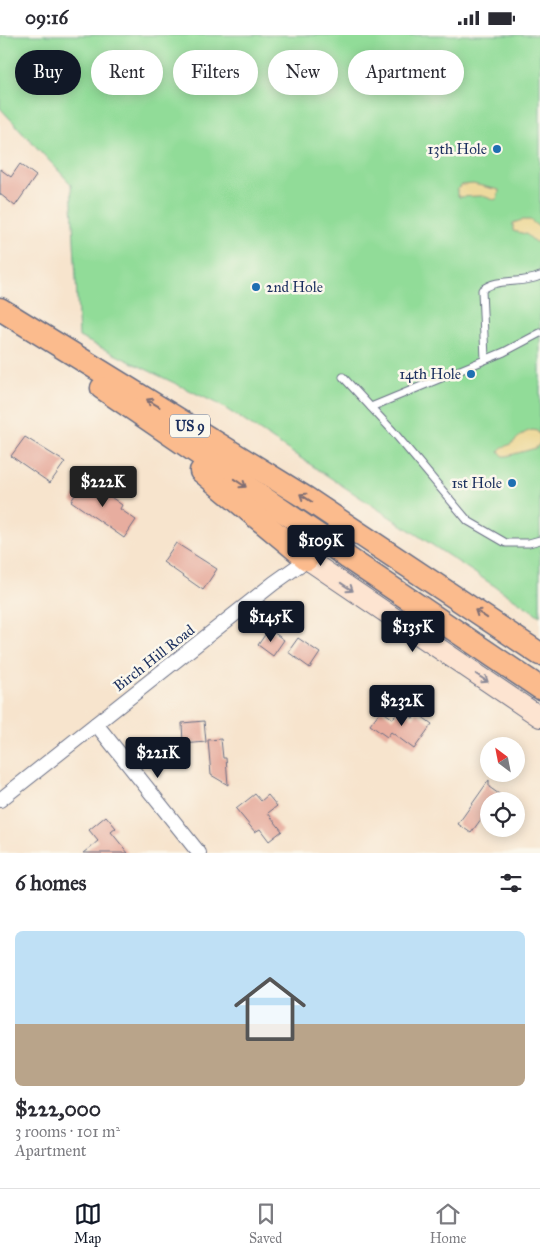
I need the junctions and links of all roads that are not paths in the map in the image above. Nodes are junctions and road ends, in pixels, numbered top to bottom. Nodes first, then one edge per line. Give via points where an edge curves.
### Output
1 (540, 276) edge
2 (8, 315) edge
3 (540, 333) edge
4 (485, 359) junction
5 (343, 377) dead end
6 (371, 407) junction
7 (136, 412) junction
8 (540, 540) edge
9 (329, 544) junction
10 (307, 559) junction
11 (452, 595) junction
12 (540, 654) edge
13 (540, 688) edge
14 (540, 717) edge
15 (96, 724) junction
16 (0, 800) edge
17 (199, 853) edge

1 - 4 lane via 490,283 482,290
2 - 7 main road, US 9 via 60,358
11 -> 2 main road, US 9 via 264,471
3 - 4 lane
4 - 6 lane
5 - 6 lane
6 - 8 lane via 468,521 506,543
7 -> 9 main road, US 9
7 - 10 main road via 185,458
9 - 10 street, Birch Hill Road
9 - 11 main road via 341,539 354,541
9 - 13 main road, US 9
10 -> 14 main road
10 - 15 street, Birch Hill Road
12 -> 11 main road, US 9
15 - 16 street, Birch Hill Road
15 - 17 street

